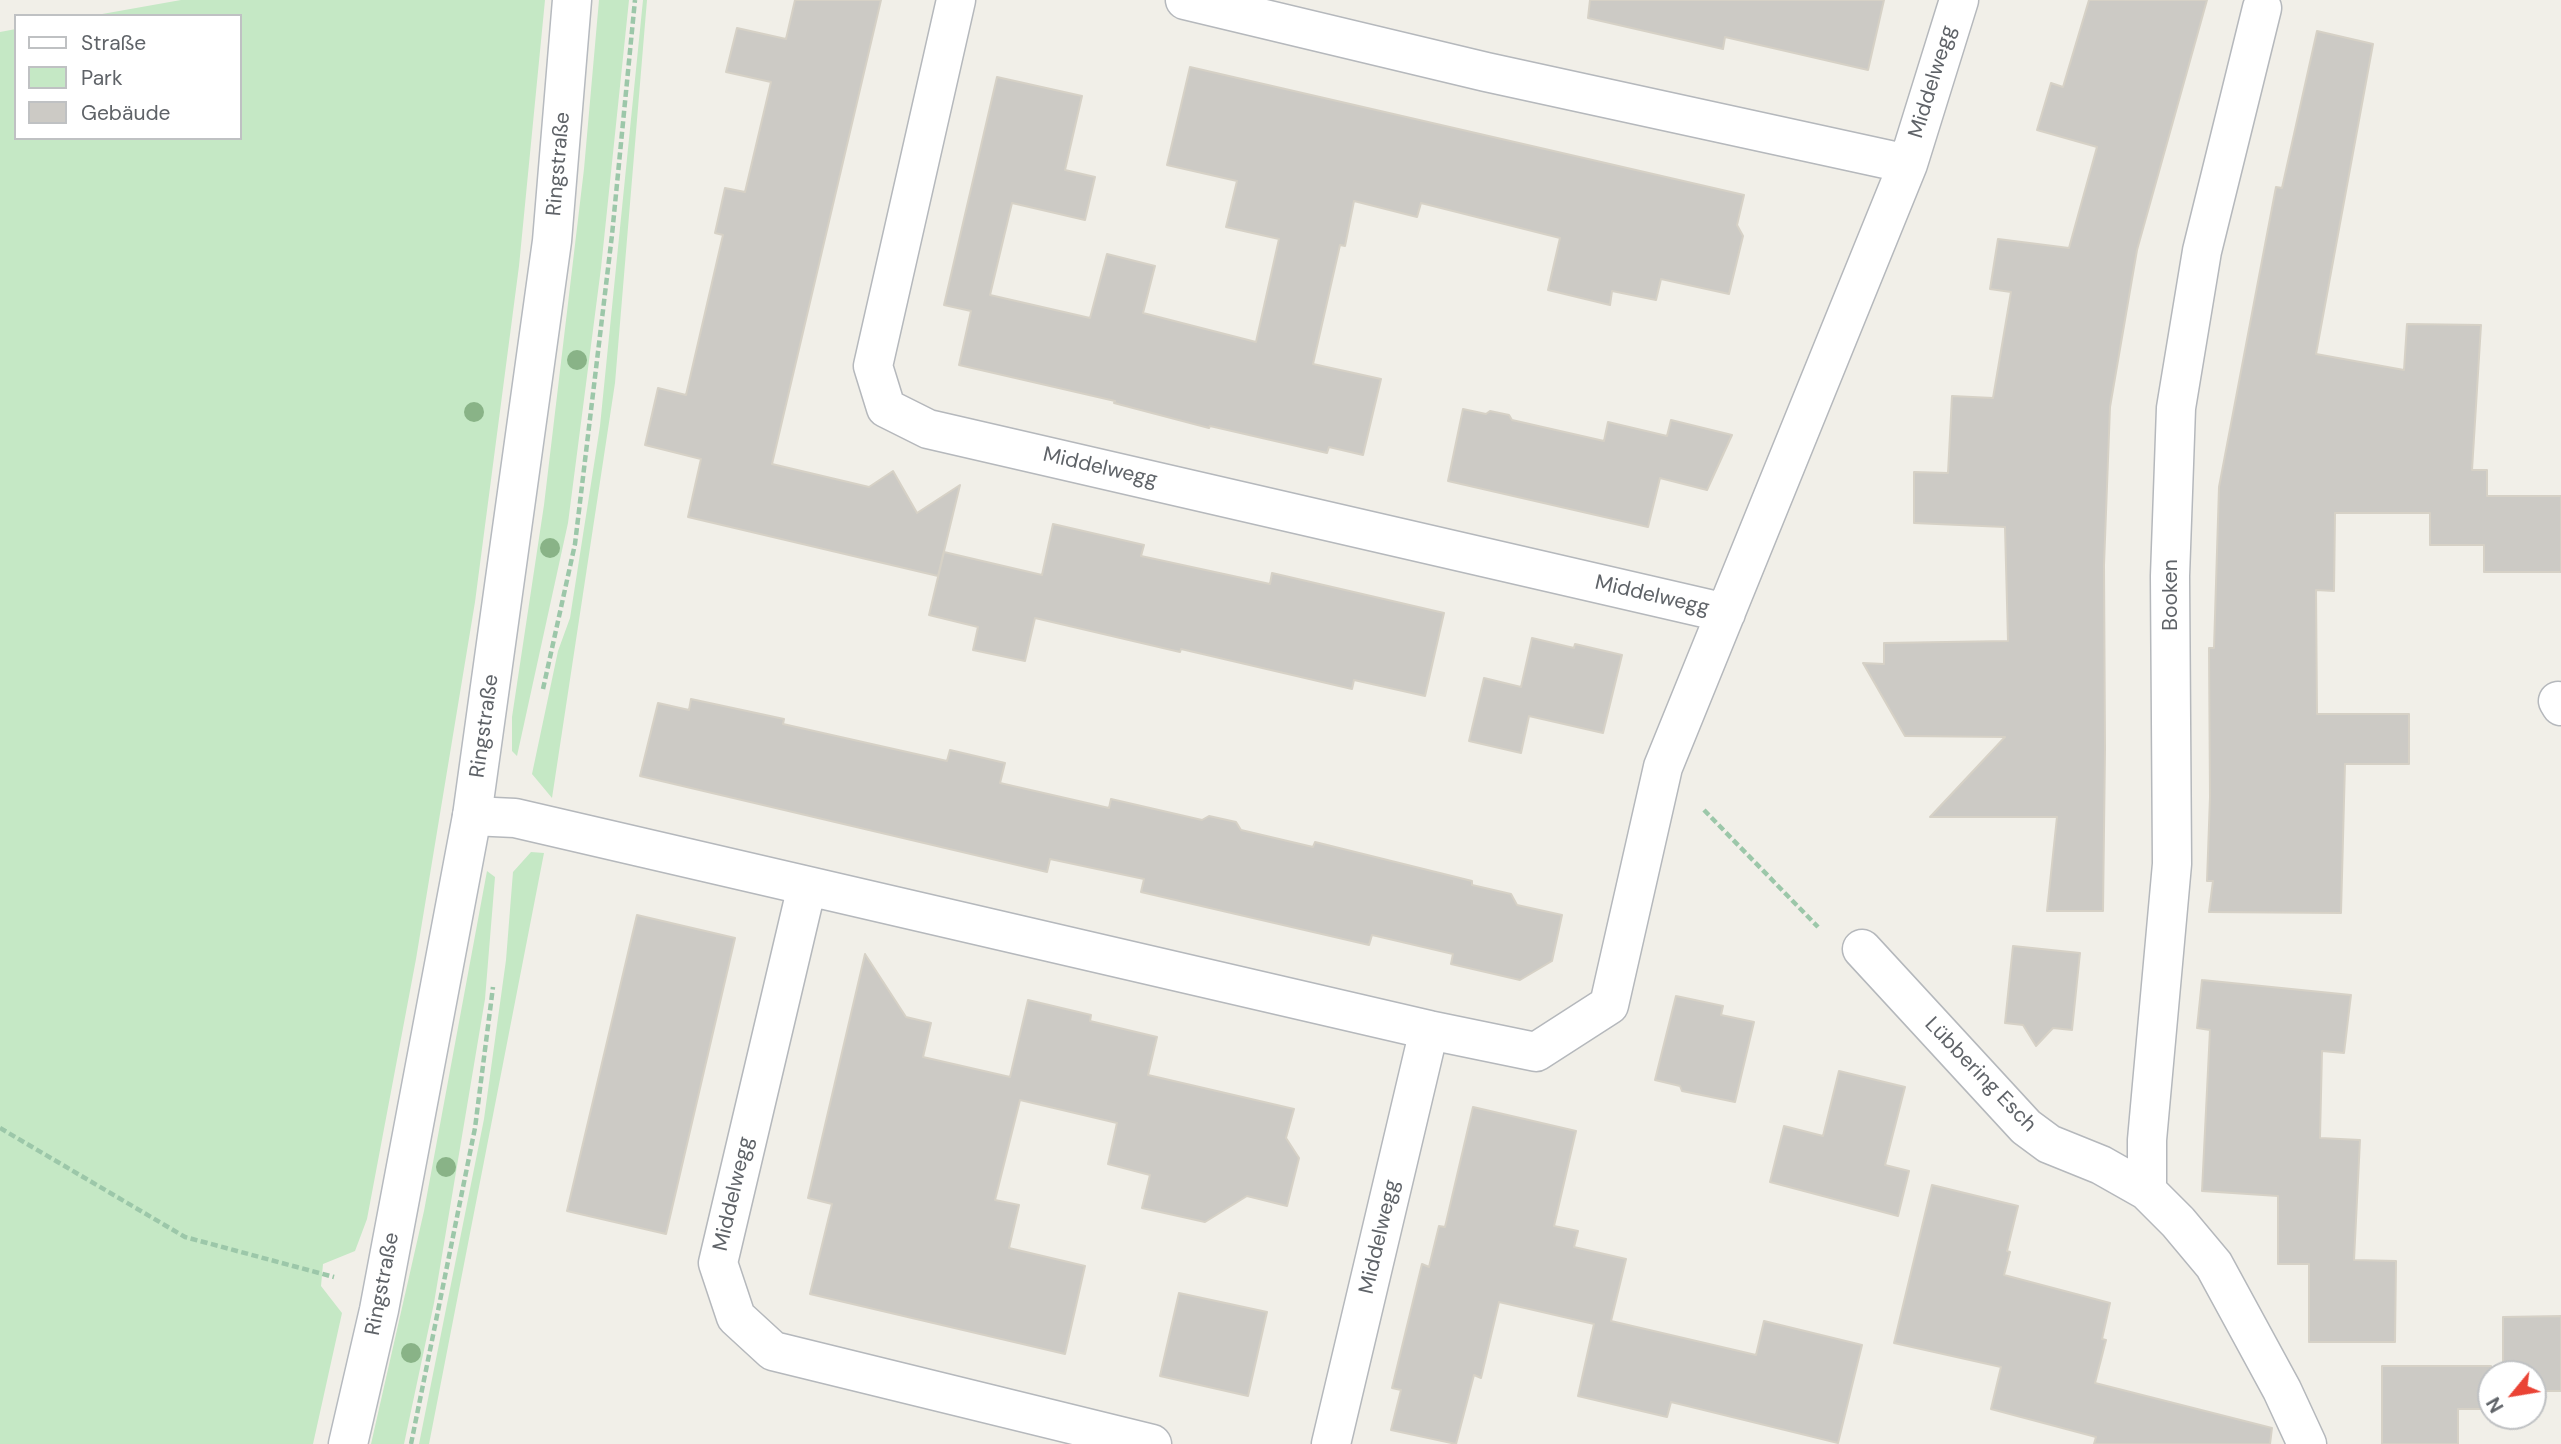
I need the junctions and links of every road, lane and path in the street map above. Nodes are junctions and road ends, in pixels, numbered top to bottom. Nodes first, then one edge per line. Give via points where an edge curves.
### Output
1 (572, 0) edge
2 (956, 0) edge
3 (1185, 0) edge
4 (1959, 0) edge
5 (2262, 8) dead end
6 (1908, 164) junction
7 (1726, 613) junction
8 (1662, 767) junction
9 (472, 816) junction
10 (807, 886) junction
11 (1863, 948) joint
12 (1429, 1030) junction
13 (0, 1128) edge
14 (2147, 1191) junction
15 (383, 1289) junction
16 (348, 1444) edge
17 (1152, 1444) edge
18 (1331, 1444) edge
19 (2307, 1444) edge

1 - 9 street, Ringstraße via 552,242
2 - 7 street, Middelwegg via 873,366 886,408 928,429
3 - 6 street, Middelwegg via 1486,72
4 - 6 street, Middelwegg
5 - 14 street, Booken via 2202,251 2176,408 2170,576 2172,864 2147,1140
6 - 7 street, Middelwegg
7 - 8 street, Middelwegg
8 - 11 path via 1817,927
8 - 12 street, Middelwegg via 1609,1004 1536,1052
9 - 10 street, Middelwegg via 515,818
9 - 15 street, Ringstraße
10 - 12 street, Middelwegg
10 - 17 street, Middelwegg via 718,1263 736,1317 773,1351
11 - 14 street, Lübbering Esch via 2026,1127
12 - 18 street, Middelwegg
13 - 15 path via 185,1237
14 - 19 street, Lübbering Esch via 2214,1265
15 - 16 street, Ringstraße

